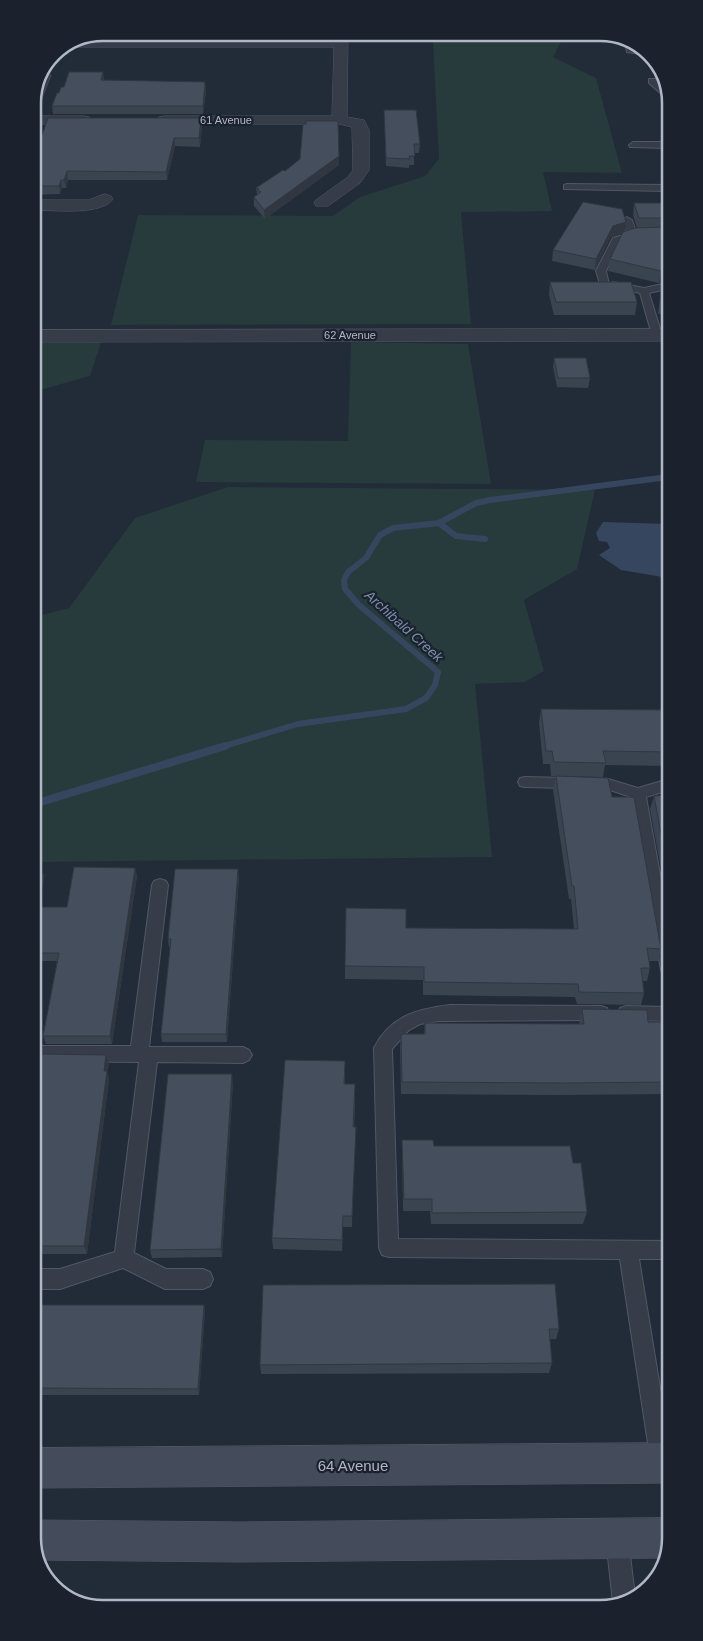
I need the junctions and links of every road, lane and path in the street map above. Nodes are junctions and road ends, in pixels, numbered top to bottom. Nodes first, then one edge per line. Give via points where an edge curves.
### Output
1 (183, 41) edge
2 (341, 41) edge
3 (89, 43) edge
4 (652, 81) dead end
5 (660, 89) edge
6 (41, 120) edge
7 (96, 120) edge
8 (145, 120) edge
9 (339, 120) junction
10 (633, 145) dead end
11 (662, 145) edge
12 (567, 187) dead end
13 (662, 188) edge
14 (105, 199) dead end
15 (322, 203) dead end
16 (41, 205) edge
17 (627, 220) edge
18 (632, 235) junction
19 (662, 235) edge
20 (662, 287) edge
21 (644, 291) junction
22 (662, 335) edge
23 (41, 336) edge
24 (525, 782) dead end
25 (662, 786) edge
26 (638, 794) junction
27 (160, 885) dead end
28 (662, 930) edge
29 (662, 1014) edge
30 (41, 1053) edge
31 (144, 1054) junction
32 (243, 1055) dead end
33 (628, 1250) junction
34 (662, 1250) edge
35 (124, 1258) junction
36 (41, 1279) edge
37 (202, 1279) dead end
38 (662, 1441) edge
39 (662, 1463) edge
40 (41, 1468) edge
41 (662, 1538) edge
42 (617, 1539) junction
43 (41, 1540) edge
44 (623, 1595) edge

1 - 3 street
2 - 9 street
4 - 5 lane
6 - 7 street
8 - 9 street, 61 Avenue
9 - 15 street, 61 Avenue via 359,123 361,170 354,180
10 - 11 lane
12 - 13 lane
14 - 16 street via 90,205
17 - 18 lane
18 - 19 lane
18 - 21 lane via 616,240 601,271 599,286 615,285
20 - 21 lane
21 - 22 lane
22 - 23 street, 62 Avenue
24 - 26 lane via 608,784
25 - 26 lane
26 - 28 lane
27 - 31 lane
29 - 33 lane via 450,1012 406,1022 392,1032 383,1048 389,1248
30 - 31 lane
31 - 32 lane
31 - 35 lane
33 - 34 lane
33 - 38 lane
35 - 36 lane via 60,1279
35 - 37 lane via 165,1279
39 - 40 main road, 64 Avenue
41 - 42 main road
42 - 43 main road
42 - 44 lane

